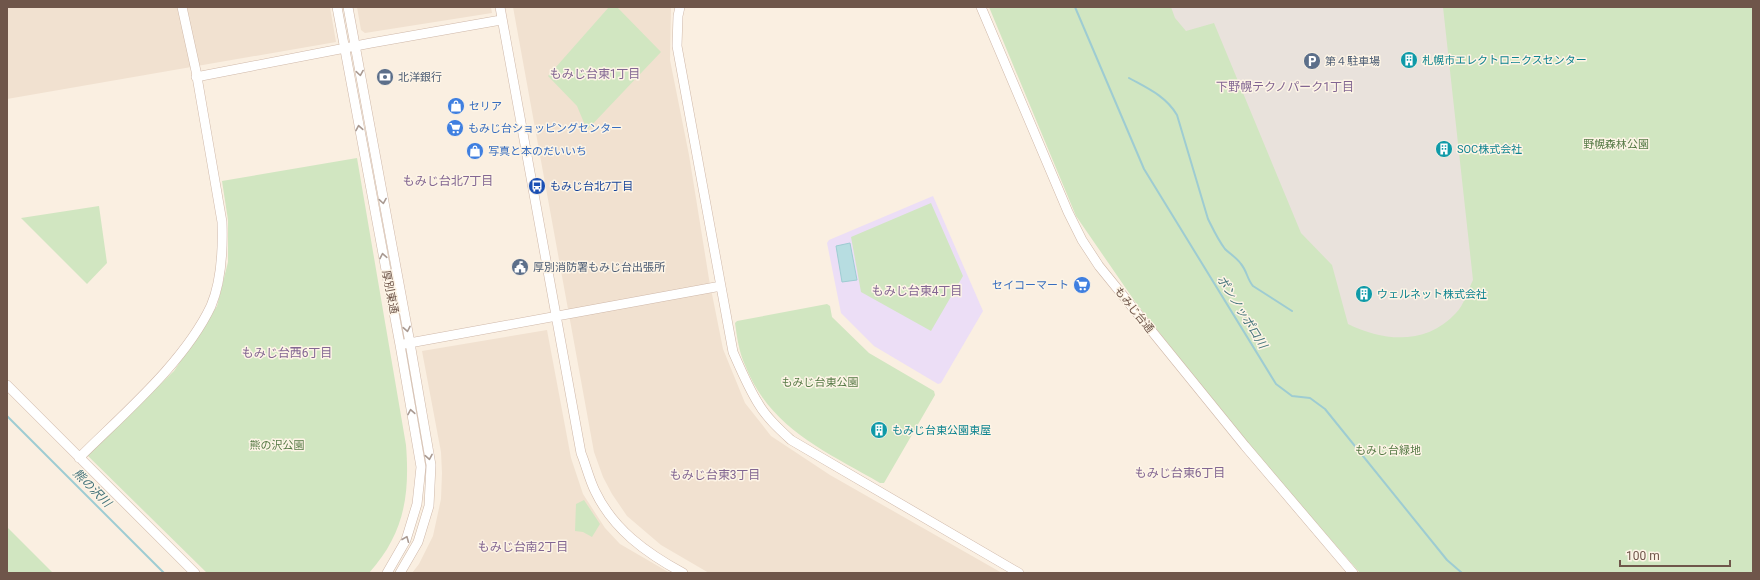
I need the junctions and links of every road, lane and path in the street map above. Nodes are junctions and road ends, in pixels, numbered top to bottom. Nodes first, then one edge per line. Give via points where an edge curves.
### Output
1 (182, 7) edge
2 (337, 7) edge
3 (348, 7) edge
4 (500, 7) edge
5 (680, 7) edge
6 (981, 7) edge
7 (502, 20) junction
8 (355, 46) junction
9 (345, 48) junction
10 (196, 77) junction
11 (721, 286) junction
12 (557, 316) junction
13 (410, 343) junction
14 (400, 345) junction
15 (7, 386) edge
16 (79, 458) junction
17 (195, 573) edge
18 (387, 573) edge
19 (400, 573) edge
20 (682, 573) edge
21 (1019, 573) edge
22 (1353, 573) edge

1 - 10 street
2 - 9 street, 厚別東通
3 - 8 street, 厚別東通
4 - 7 street
5 - 11 street via 677,46
6 - 22 street, もみじ台通 via 1068,212 1099,266 1245,446
7 - 8 street
7 - 12 street
8 - 9 street
8 -> 13 street, 厚別東通
9 - 10 street
14 -> 9 street, 厚別東通
10 - 16 street via 222,222 223,244 218,283 211,305 195,335 168,369
11 - 12 street
11 - 21 street via 733,352 758,404 774,424 791,440
12 - 13 street
12 - 20 street via 581,453 595,490 605,508 630,538
13 - 14 street
13 -> 19 street, 厚別東通 via 431,464 429,506 418,542
18 -> 14 street, 厚別東通 via 406,540 417,504 420,467
15 - 16 street
16 - 17 street

